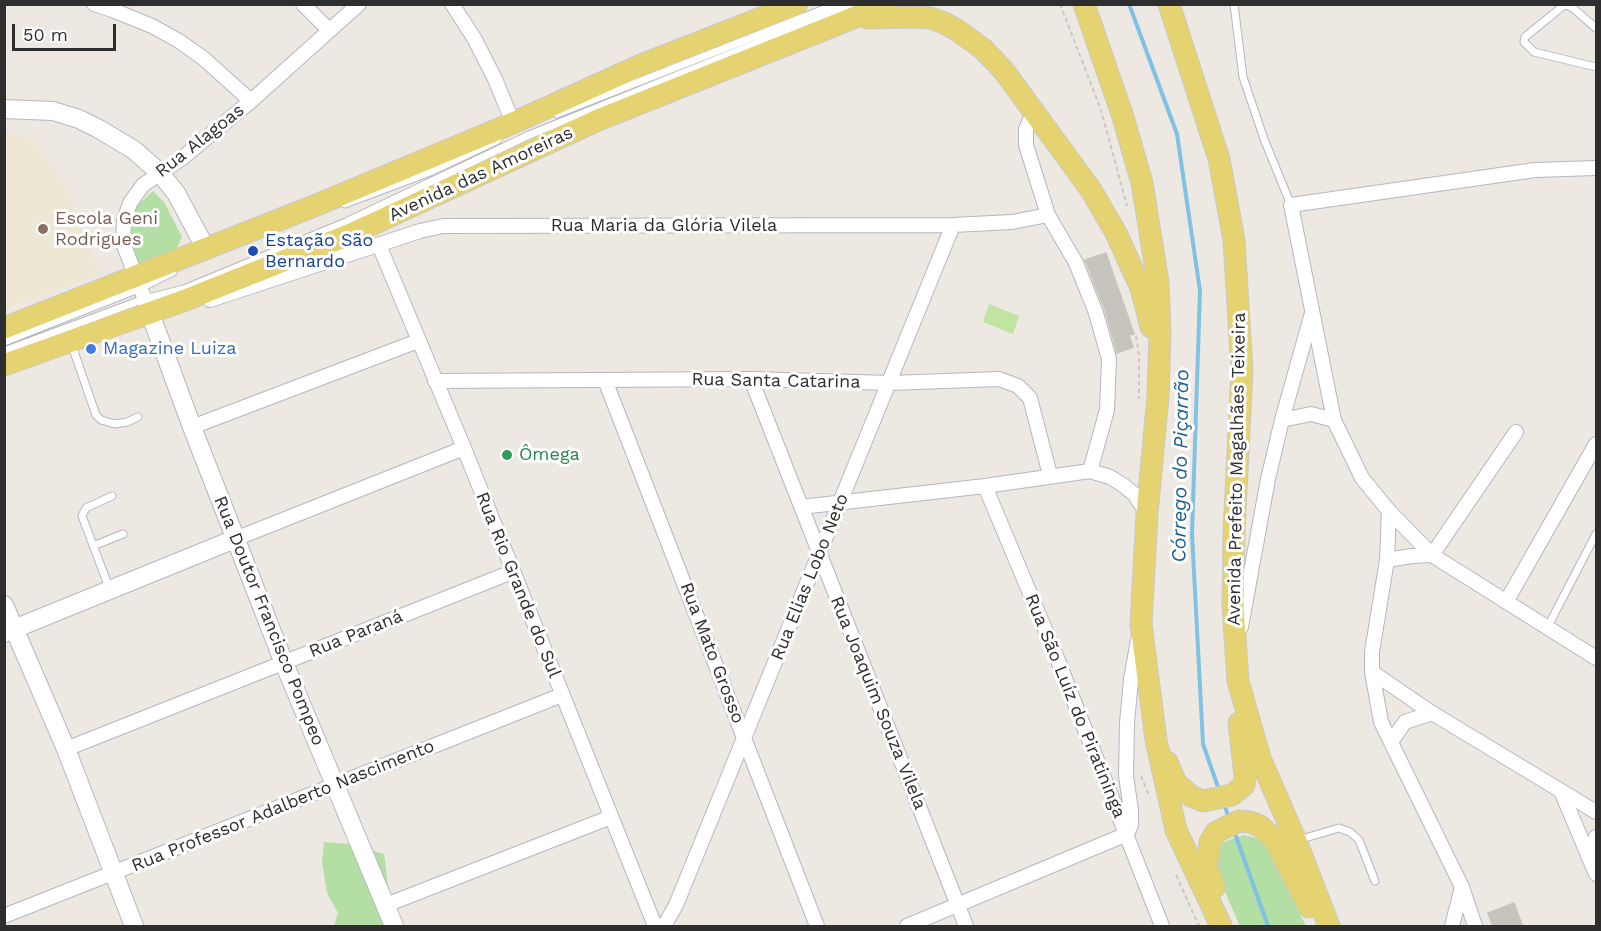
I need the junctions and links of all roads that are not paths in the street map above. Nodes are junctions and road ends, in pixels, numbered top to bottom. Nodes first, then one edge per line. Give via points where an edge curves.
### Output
1 (94, 4) edge
2 (303, 4) edge
3 (359, 4) edge
4 (452, 4) edge
5 (797, 4) edge
6 (888, 4) edge
7 (1084, 4) edge
8 (1168, 4) edge
9 (1234, 4) edge
10 (847, 9) edge
11 (1596, 28) edge
12 (329, 30) junction
13 (1596, 67) edge
14 (251, 101) junction
15 (4, 109) edge
16 (1033, 113) junction
17 (547, 118) dead end
18 (513, 123) junction
19 (537, 123) dead end
20 (1596, 168) edge
21 (160, 173) junction
22 (1291, 205) junction
23 (340, 206) dead end
24 (1048, 215) junction
25 (953, 225) junction
26 (379, 245) junction
27 (207, 249) junction
28 (179, 269) dead end
29 (143, 294) junction
30 (183, 301) junction
31 (1313, 308) junction
32 (4, 328) edge
33 (70, 341) junction
34 (418, 341) junction
35 (4, 342) edge
36 (4, 351) edge
37 (4, 365) edge
38 (1159, 376) junction
39 (751, 379) junction
40 (605, 380) junction
41 (435, 381) junction
42 (890, 383) junction
43 (138, 417) dead end
44 (1282, 420) junction
45 (1334, 420) junction
46 (192, 427) junction
47 (1516, 432) dead end
48 (1596, 444) edge
49 (464, 448) junction
50 (1090, 471) junction
51 (1050, 475) junction
52 (985, 486) junction
53 (112, 496) dead end
54 (840, 504) junction
55 (801, 507) junction
56 (1389, 511) junction
57 (1146, 514) junction
58 (123, 534) dead end
59 (1596, 534) edge
60 (235, 538) junction
61 (93, 546) junction
62 (819, 554) junction
63 (1432, 555) junction
64 (1387, 560) junction
65 (512, 572) junction
66 (110, 590) junction
67 (1506, 602) junction
68 (4, 605) edge
69 (1141, 624) junction
70 (1547, 628) junction
71 (9, 631) edge
72 (1596, 658) edge
73 (1236, 659) junction
74 (284, 663) junction
75 (1372, 672) junction
76 (1238, 681) junction
77 (562, 695) junction
78 (1432, 712) junction
79 (745, 738) junction
80 (1156, 740) junction
81 (1391, 742) junction
82 (66, 748) junction
83 (335, 785) junction
84 (1561, 791) junction
85 (1596, 812) edge
86 (611, 817) junction
87 (1127, 834) junction
88 (1596, 837) edge
89 (1296, 841) junction
90 (1588, 856) junction
91 (114, 874) junction
92 (1596, 874) edge
93 (1375, 881) dead end
94 (1462, 887) junction
95 (386, 905) junction
96 (958, 906) junction
97 (4, 916) edge
98 (134, 927) edge
99 (394, 927) edge
100 (655, 927) edge
101 (664, 927) edge
102 (817, 927) edge
103 (907, 927) edge
104 (966, 927) edge
105 (1162, 927) edge
106 (1221, 927) edge
107 (1230, 927) edge
108 (1318, 927) edge
109 (1329, 927) edge
110 (1452, 927) edge
111 (1475, 927) edge

1 - 14 street via 143,22 179,41
2 - 12 street
3 - 12 street, Rua Alagoas
4 - 18 street via 474,38
5 - 18 main road, Avenida das Amoreiras via 641,65
6 - 10 main road, Avenida das Amoreiras
7 - 38 main road via 1142,183 1158,282
8 - 73 main road, Avenida Prefeito Magalhães Teixeira via 1219,159 1234,240 1242,371 1234,532
9 - 22 lane via 1243,77
10 - 16 main road via 930,18 957,30 1004,71
10 - 17 lane
10 - 29 lane via 529,135 346,222 184,289
10 - 30 main road, Avenida das Amoreiras via 351,234
11 - 13 lane via 1567,5 1525,37 1524,42 1534,52
12 - 14 street, Rua Alagoas
14 - 21 street, Rua Alagoas
15 - 21 street via 53,111 79,119 134,150
16 - 24 street via 1026,129 1026,145
16 - 38 main road via 1091,190 1116,233 1141,288
18 - 27 main road, Avenida das Amoreiras
19 - 23 lane via 430,172
20 - 22 street via 1535,170
21 - 27 street
21 - 29 street, Rua Alagoas via 143,185 130,203 124,221 123,243
22 - 31 street
24 - 25 street, Rua Maria da Glória Vilela via 1012,222
24 - 50 street via 1076,263 1109,359 1107,410
25 - 26 street, Rua Maria da Glória Vilela via 443,226
25 - 42 street, Rua Elias Lobo Neto
26 - 30 street, Rua Maria da Glória Vilela via 196,304
26 - 34 street, Rua Rio Grande do Sul
27 - 29 main road, Avenida das Amoreiras
28 - 29 lane
29 - 30 main road, Avenida das Amoreiras
29 - 32 main road, Avenida das Amoreiras
29 - 33 main road, Avenida das Amoreiras
29 - 35 lane
29 - 36 lane
29 - 46 street, Rua Doutor Francisco Pompeo
31 - 44 street
31 - 45 street
33 - 37 main road, Avenida das Amoreiras
33 - 43 lane via 96,415 115,424
34 - 41 street, Rua Rio Grande do Sul
34 - 46 street
38 - 57 main road
39 - 40 street, Rua Santa Catarina
39 - 42 street, Rua Santa Catarina
39 - 55 street, Rua Joaquim Souza Vilela
40 - 41 street, Rua Santa Catarina
40 - 79 street, Rua Mato Grosso
41 - 49 street, Rua Rio Grande do Sul
42 - 51 street, Rua Santa Catarina via 999,379 1018,386 1030,398
42 - 54 street, Rua Elias Lobo Neto
44 - 45 street via 1311,414
44 - 73 street
45 - 56 street via 1362,478
46 - 60 street, Rua Doutor Francisco Pompeo
47 - 63 street
48 - 67 street
49 - 60 street
49 - 65 street, Rua Rio Grande do Sul
50 - 51 street
50 - 57 street via 1123,484
51 - 52 street
52 - 54 street
52 - 87 street, Rua São Luíz do Piratininga
53 - 61 lane via 83,512
54 - 55 street
54 - 62 street, Rua Elias Lobo Neto
55 - 62 street, Rua Joaquim Souza Vilela
56 - 63 street
56 - 64 street
57 - 69 main road
58 - 61 lane
59 - 70 lane
60 - 66 street
60 - 74 street, Rua Doutor Francisco Pompeo
61 - 66 lane
62 - 79 street, Rua Elias Lobo Neto
62 - 96 street, Rua Joaquim Souza Vilela
63 - 64 street
63 - 67 street
64 - 75 street
65 - 74 street, Rua Paraná
65 - 77 street, Rua Rio Grande do Sul
66 - 71 street
67 - 70 street
68 - 71 street
69 - 80 main road
69 - 87 street via 1131,679 1126,746 1131,810
70 - 72 street
71 - 82 street
73 - 76 main road, Avenida Prefeito Magalhães Teixeira
74 - 82 street, Rua Paraná
74 - 83 street, Rua Doutor Francisco Pompeo
75 - 78 street
75 - 81 street via 1380,722
76 - 80 main road via 1236,708 1245,777 1244,785 1232,795 1203,801 1191,796 1176,783
76 - 89 main road, Avenida Prefeito Magalhães Teixeira via 1260,758
77 - 83 street, Rua Professor Adalberto Nascimento
77 - 86 street, Rua Rio Grande do Sul
78 - 81 street via 1405,722
78 - 84 street
79 - 101 street, Rua Elias Lobo Neto
79 - 102 street, Rua Mato Grosso
80 - 106 main road via 1176,830
81 - 94 street
82 - 91 street
83 - 91 street, Rua Professor Adalberto Nascimento
83 - 95 street, Rua Doutor Francisco Pompeo
84 - 85 street
84 - 90 street
86 - 95 street
86 - 100 street, Rua Rio Grande do Sul
87 - 96 street
87 - 105 street, Rua São Luíz do Piratininga
88 - 90 street
89 - 93 lane via 1339,828 1350,832 1359,840
89 - 109 main road, Avenida Prefeito Magalhães Teixeira
90 - 92 street
91 - 97 street, Rua Professor Adalberto Nascimento
91 - 98 street
94 - 110 street
94 - 111 street
95 - 99 street, Rua Doutor Francisco Pompeo
96 - 103 street
96 - 104 street, Rua Joaquim Souza Vilela
107 - 108 main road via 1207,866 1207,854 1216,832 1239,821 1260,825 1274,839

